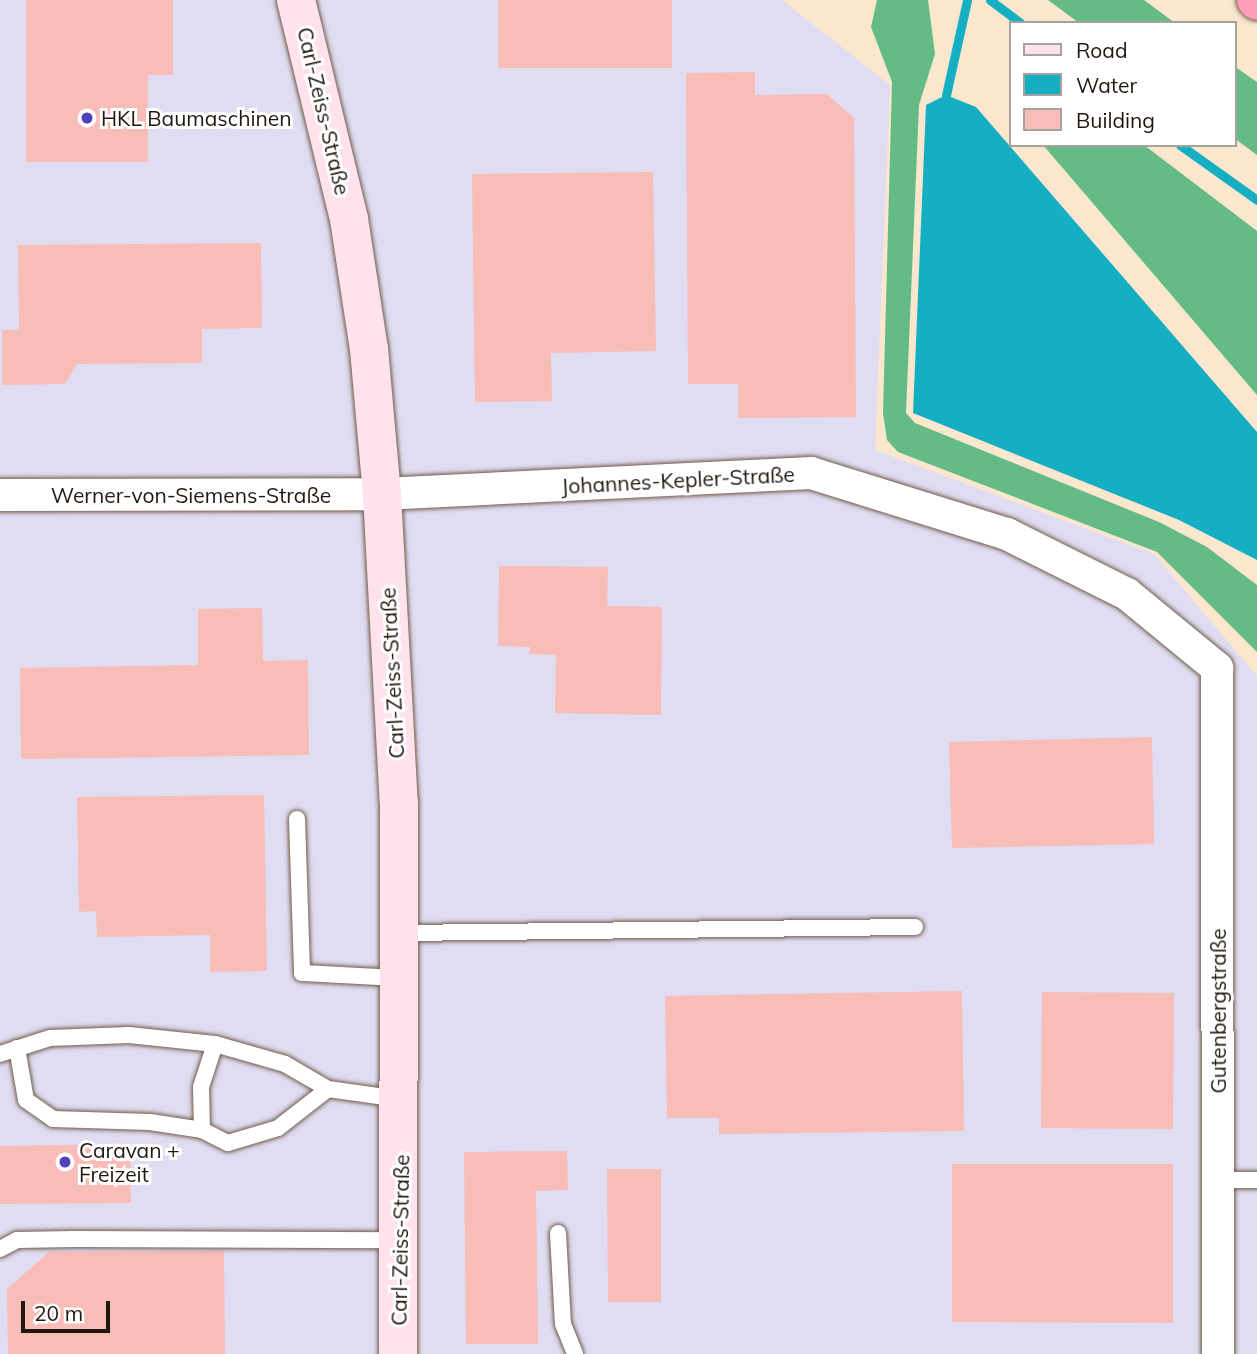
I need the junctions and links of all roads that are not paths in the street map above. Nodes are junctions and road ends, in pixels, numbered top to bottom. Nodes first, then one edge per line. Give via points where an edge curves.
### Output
1 (296, 0) edge
2 (382, 494) junction
3 (0, 495) edge
4 (1217, 668) joint
5 (298, 818) dead end
6 (915, 927) dead end
7 (400, 933) junction
8 (401, 978) junction
9 (215, 1044) junction
10 (17, 1048) junction
11 (0, 1054) edge
12 (328, 1089) junction
13 (402, 1100) junction
14 (202, 1130) junction
15 (1218, 1180) junction
16 (1257, 1180) edge
17 (558, 1233) dead end
18 (399, 1240) junction
19 (0, 1249) edge
20 (398, 1354) edge
21 (575, 1354) edge
22 (1218, 1354) edge
23 (1233, 1354) edge

1 - 2 main road, Carl-Zeiss-Straße via 349,219 369,349
2 - 3 street, Werner-von-Siemens-Straße
2 - 4 street, Johannes-Kepler-Straße via 811,473 1007,534 1127,594
2 - 7 main road, Carl-Zeiss-Straße via 399,803
4 - 15 street, Gutenbergstraße
5 - 8 lane via 302,973
6 - 7 lane
7 - 8 main road, Carl-Zeiss-Straße
8 - 13 main road, Carl-Zeiss-Straße
9 - 10 lane via 129,1035 50,1038
9 - 12 lane via 285,1064
9 - 14 lane via 201,1087
10 - 11 lane
10 - 14 lane via 26,1100 53,1119 150,1122
12 - 13 lane
12 - 14 lane via 278,1128 228,1143
13 - 18 main road, Carl-Zeiss-Straße
15 - 16 lane
15 - 22 street, Gutenbergstraße
17 - 21 lane via 563,1324
18 - 19 lane via 17,1240
18 - 20 main road, Carl-Zeiss-Straße
22 - 23 lane

